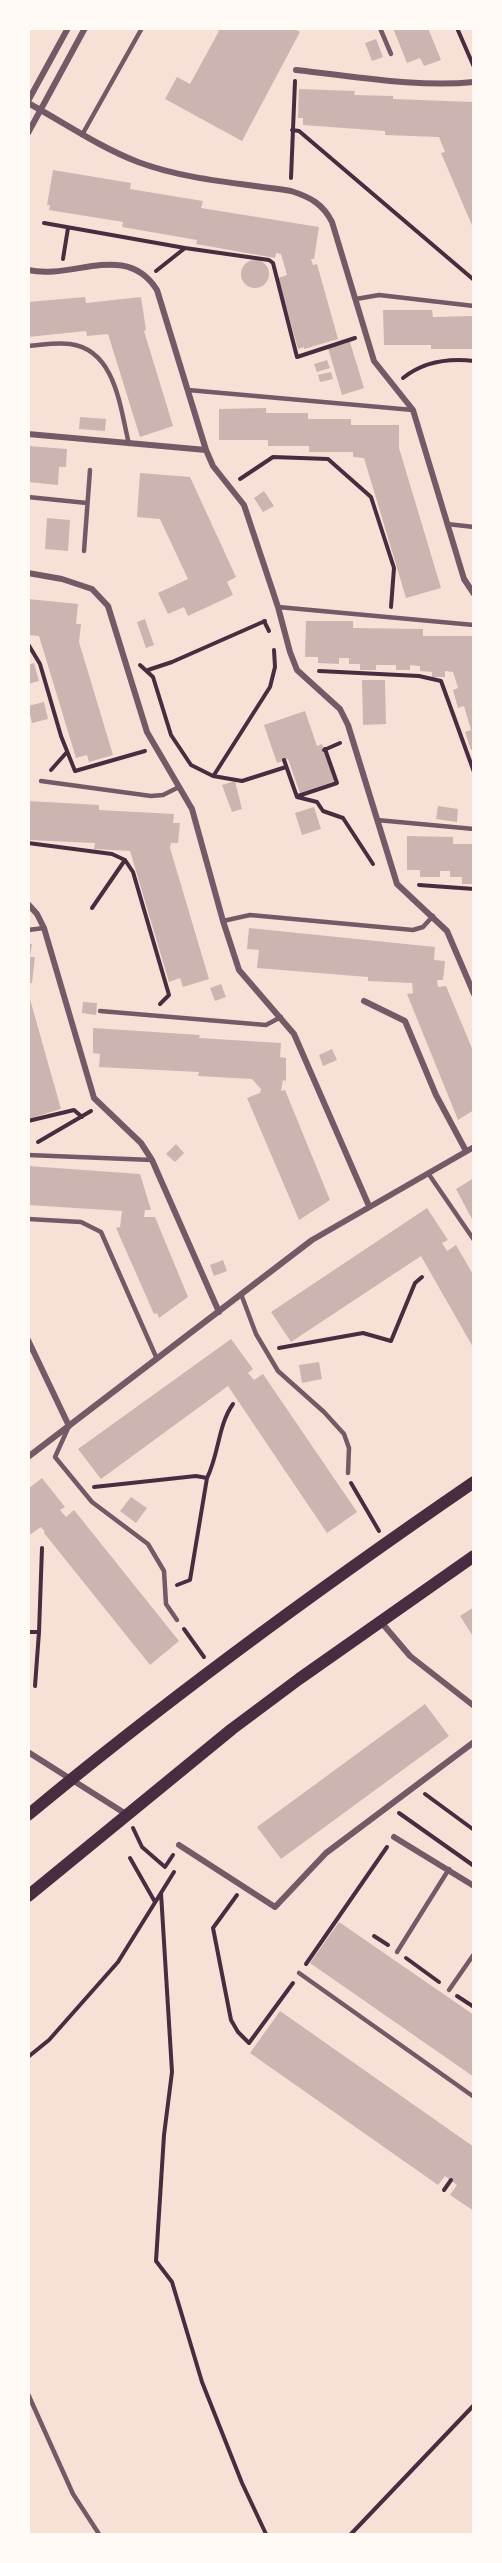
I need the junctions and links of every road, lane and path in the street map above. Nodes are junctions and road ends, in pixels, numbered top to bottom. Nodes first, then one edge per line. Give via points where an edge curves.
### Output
1 (68, 28) edge
2 (85, 28) edge
3 (142, 28) edge
4 (380, 28) edge
5 (457, 28) edge
6 (391, 54) dead end
7 (474, 67) edge
8 (296, 70) dead end
9 (474, 82) edge
10 (295, 88) dead end
11 (28, 102) edge
12 (42, 110) junction
13 (292, 130) junction
14 (28, 134) edge
15 (82, 135) junction
16 (291, 180) dead end
17 (44, 223) dead end
18 (68, 228) junction
19 (185, 248) junction
20 (28, 270) edge
21 (60, 272) junction
22 (149, 277) junction
23 (474, 280) edge
24 (356, 299) junction
25 (474, 306) edge
26 (365, 334) junction
27 (28, 346) edge
28 (474, 361) edge
29 (393, 386) junction
30 (188, 390) junction
31 (413, 410) junction
32 (28, 434) edge
33 (129, 444) junction
34 (206, 450) junction
35 (90, 470) dead end
36 (230, 486) junction
37 (28, 497) edge
38 (87, 503) junction
39 (447, 524) junction
40 (474, 527) edge
41 (84, 551) dead end
42 (28, 573) edge
43 (474, 594) edge
44 (278, 607) junction
45 (390, 616) junction
46 (280, 617) junction
47 (264, 621) junction
48 (474, 625) edge
49 (28, 644) edge
50 (127, 667) junction
51 (147, 670) junction
52 (297, 670) junction
53 (156, 748) junction
54 (325, 749) dead end
55 (67, 752) junction
56 (284, 760) dead end
57 (286, 767) junction
58 (474, 772) edge
59 (213, 776) junction
60 (41, 782) joint
61 (179, 787) junction
62 (297, 797) junction
63 (377, 820) junction
64 (474, 829) edge
65 (28, 843) edge
66 (125, 860) junction
67 (373, 864) dead end
68 (397, 884) junction
69 (474, 889) edge
70 (28, 904) edge
71 (92, 908) dead end
72 (433, 916) junction
73 (223, 921) junction
74 (44, 928) junction
75 (28, 930) edge
76 (474, 994) edge
77 (364, 1001) dead end
78 (100, 1011) dead end
79 (146, 1016) junction
80 (281, 1017) junction
81 (100, 1106) junction
82 (82, 1117) junction
83 (28, 1120) edge
84 (36, 1143) dead end
85 (474, 1147) edge
86 (466, 1151) junction
87 (28, 1155) edge
88 (152, 1160) junction
89 (428, 1173) junction
90 (369, 1206) junction
91 (28, 1219) edge
92 (474, 1240) edge
93 (422, 1277) dead end
94 (241, 1294) junction
95 (219, 1312) junction
96 (28, 1340) edge
97 (266, 1350) junction
98 (157, 1359) junction
99 (233, 1404) dead end
100 (69, 1426) junction
101 (28, 1457) edge
102 (348, 1473) joint
103 (207, 1478) junction
104 (474, 1482) edge
105 (81, 1488) junction
106 (386, 1542) junction
107 (42, 1548) dead end
108 (474, 1556) edge
109 (165, 1590) junction
110 (177, 1620) joint
111 (380, 1621) junction
112 (28, 1632) edge
113 (39, 1632) junction
114 (214, 1669) junction
115 (35, 1686) dead end
116 (474, 1696) edge
117 (471, 1704) edge
118 (474, 1742) edge
119 (28, 1752) edge
120 (71, 1779) junction
121 (415, 1786) junction
122 (389, 1806) junction
123 (126, 1814) junction
124 (28, 1815) edge
125 (474, 1830) edge
126 (394, 1837) joint
127 (179, 1845) joint
128 (130, 1858) dead end
129 (474, 1866) edge
130 (449, 1869) junction
131 (174, 1872) dead end
132 (474, 1886) edge
133 (243, 1887) junction
134 (161, 1893) junction
135 (28, 1896) edge
136 (155, 1903) junction
137 (374, 1936) dead end
138 (397, 1952) junction
139 (474, 1954) edge
140 (299, 1973) junction
141 (449, 1990) junction
142 (474, 2007) edge
143 (28, 2057) edge
144 (474, 2097) edge
145 (451, 2180) dead end
146 (444, 2190) dead end
147 (28, 2394) edge
148 (474, 2405) edge
149 (99, 2535) edge
150 (266, 2535) edge
151 (351, 2535) edge

1 - 11 street
2 - 12 street
3 - 15 lane
4 - 6 lane
5 - 7 path
8 - 9 street via 377,79
10 - 13 path
11 - 12 street
12 - 14 street
12 - 15 street
13 - 16 path
13 - 23 path via 299,131
15 - 24 street via 164,170 291,191 315,201 332,222
17 - 18 path
18 - 19 path
18 - 21 path
19 - 22 path
19 - 26 path via 273,263 297,357
20 - 21 street
21 - 22 street via 117,264
22 - 30 street via 157,290
24 - 25 lane via 379,296
24 - 26 street
26 - 29 street via 374,361
27 - 33 lane via 71,344 99,358 112,378
28 - 29 path via 427,364
29 - 31 street
30 - 31 lane
30 - 34 street
31 - 39 street
32 - 33 street
33 - 34 street
34 - 36 street via 213,466
35 - 38 lane
36 - 44 street via 244,505
36 - 45 path via 273,457 328,459 371,497 394,568
37 - 38 lane
38 - 41 lane
39 - 40 lane
39 - 43 street via 464,579
42 - 50 street via 93,589 108,606
44 - 45 lane
44 - 46 street
45 - 48 lane
46 - 47 path
46 - 52 street
47 - 51 path
47 - 59 path via 274,640 275,667 270,687
49 - 55 path via 40,664
50 - 51 path via 140,665
50 - 53 street via 147,732
51 - 59 path via 181,753 191,765
52 - 58 path via 419,676 441,681
52 - 63 street via 340,709
53 - 55 path via 75,771
53 - 61 street
54 - 62 path via 337,783
55 - 60 path
56 - 57 path
57 - 59 path via 242,781
57 - 62 path
60 - 61 lane via 151,796
61 - 73 street via 192,809
62 - 67 path via 317,802 323,811 343,818
63 - 64 lane
63 - 68 street
65 - 66 path via 112,854
66 - 71 path
66 - 79 path via 133,872 170,995
68 - 69 path
68 - 72 street
70 - 74 street
72 - 73 lane via 423,927 413,930 250,915
72 - 76 street via 447,931
73 - 80 street via 239,970
74 - 75 lane
74 - 81 street via 86,1076
77 - 86 street via 405,1022 436,1095
78 - 79 lane
79 - 80 lane via 266,1025
80 - 90 street via 294,1034
81 - 82 path
81 - 88 street via 141,1143
82 - 83 path via 74,1110
82 - 84 path
85 - 86 street
86 - 89 street
87 - 88 lane
88 - 95 street
89 - 90 street
89 - 92 lane
90 - 94 street via 312,1240
91 - 98 lane via 81,1222 101,1232
93 - 97 path via 415,1283 391,1341 363,1333
94 - 95 street
94 - 97 lane
95 - 98 street
96 - 100 street
97 - 102 lane via 278,1371 344,1434 349,1448
98 - 100 street
99 - 103 path via 226,1414 215,1463
100 - 101 street
100 - 105 lane via 55,1457
102 - 106 path via 352,1488
103 - 105 path
103 - 109 path via 190,1580
104 - 106 main road
105 - 109 lane via 92,1502 148,1544 164,1571
106 - 114 main road
107 - 113 path
108 - 111 main road
109 - 110 lane via 166,1604
110 - 114 path
111 - 117 street via 410,1656
111 - 123 main road via 232,1729
112 - 113 path
113 - 115 path
114 - 120 main road
116 - 117 lane
118 - 121 street
119 - 120 street
120 - 123 street
120 - 124 main road
121 - 122 street
121 - 125 path
122 - 129 path
122 - 133 street via 326,1853 274,1907
123 - 127 path via 142,1846 165,1866
123 - 135 main road
126 - 130 street
126 - 140 path
127 - 133 street
128 - 136 path
130 - 132 street
130 - 138 lane
131 - 134 path
133 - 140 path via 213,1928 231,2020 249,2043
134 - 136 path
134 - 150 path via 172,2072 156,2261 172,2282 202,2382
136 - 143 path via 111,1971 49,2040
137 - 138 path
138 - 141 path
139 - 141 lane
140 - 144 lane
141 - 142 path
145 - 146 path
147 - 149 lane via 73,2494
148 - 151 path

